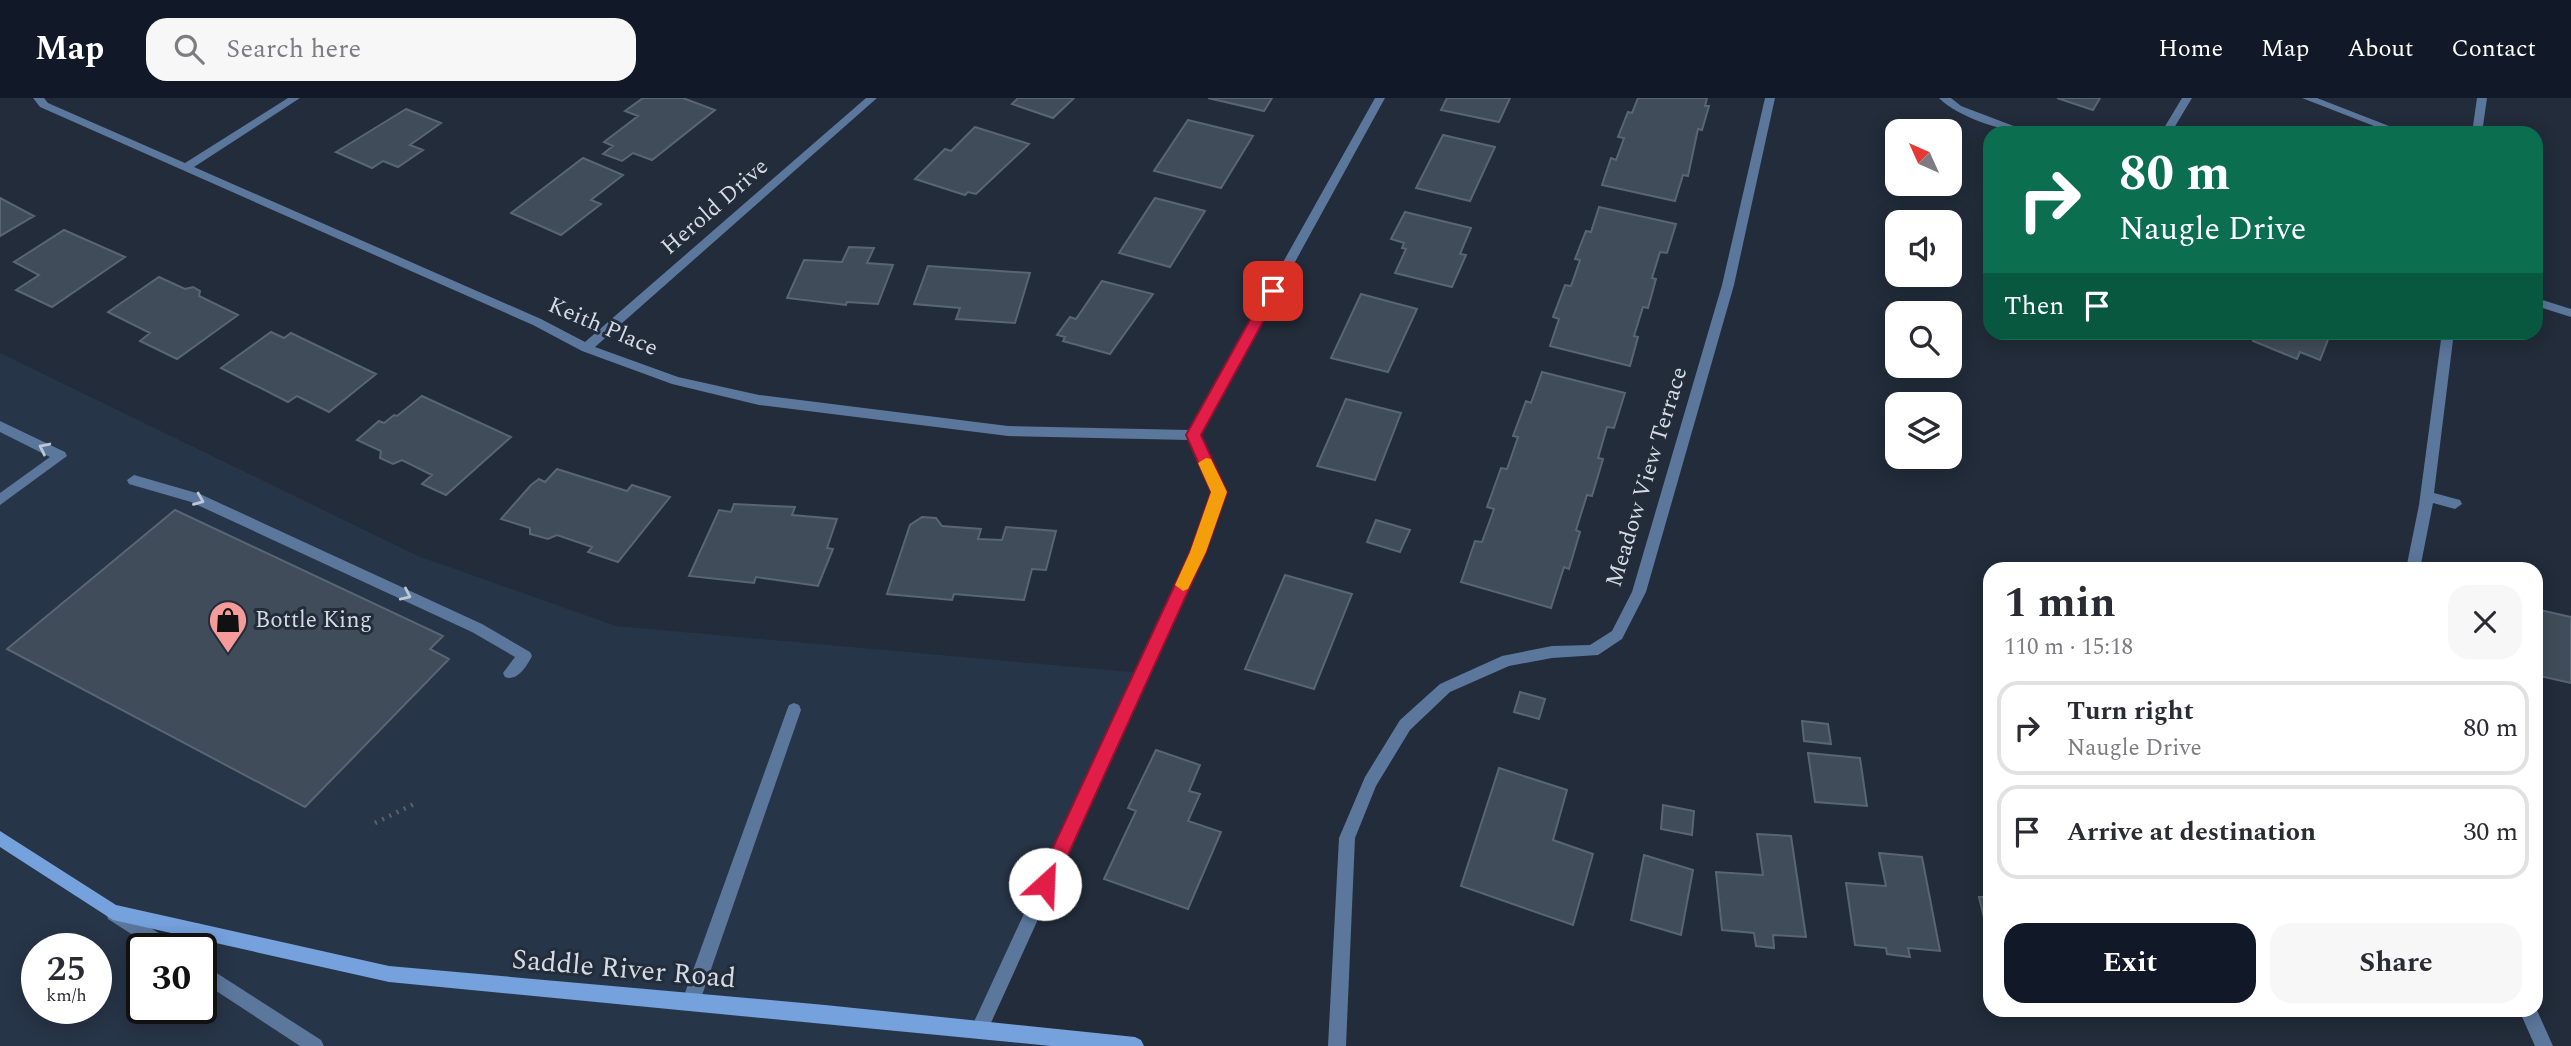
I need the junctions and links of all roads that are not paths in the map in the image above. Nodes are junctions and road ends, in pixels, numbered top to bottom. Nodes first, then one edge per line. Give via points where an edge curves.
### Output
1 (38, 98) edge
2 (295, 98) edge
3 (872, 98) edge
4 (1380, 98) edge
5 (1770, 98) edge
6 (1944, 98) edge
7 (2187, 98) edge
8 (2307, 98) edge
9 (2482, 98) edge
10 (2007, 126) edge
11 (2170, 126) edge
12 (2383, 126) edge
13 (2478, 126) edge
14 (186, 167) junction
15 (2543, 304) edge
16 (2571, 313) edge
17 (2447, 340) edge
18 (586, 348) junction
19 (0, 426) edge
20 (1193, 435) junction
21 (134, 480) dead end
22 (2427, 496) junction
23 (0, 500) edge
24 (2455, 504) dead end
25 (2414, 562) edge
26 (510, 673) dead end
27 (793, 710) dead end
28 (0, 838) edge
29 (113, 912) junction
30 (197, 931) joint
31 (144, 933) edge
32 (217, 982) edge
33 (691, 1001) junction
34 (2531, 1017) edge
35 (979, 1030) junction
36 (315, 1046) edge
37 (1135, 1046) edge
38 (1337, 1046) edge
39 (2544, 1046) edge

1 - 14 street, Keith Place via 44,105
2 - 14 street
3 - 18 street, Herold Drive
4 - 20 street
5 - 38 street, Meadow View Terrace via 1730,276 1639,592 1617,635 1593,651 1507,660 1445,688 1405,725 1370,782 1347,838
6 - 10 street via 1957,108
7 - 11 street
8 - 12 street
9 - 13 street
14 - 18 street, Keith Place
15 - 16 street
17 - 22 street
18 - 20 street, Keith Place via 676,381 759,400 1008,430
23 -> 19 street via 60,456
20 - 35 street via 1219,492 1198,552
21 -> 26 street via 195,498 477,628 525,656
22 - 24 street
22 - 25 street
27 - 33 street
28 - 29 main road
29 - 30 main road, Saddle River Road
29 - 31 street
30 - 33 main road, Saddle River Road via 389,974
32 - 36 street
33 - 35 main road, Saddle River Road
34 - 39 street
35 - 37 main road, Saddle River Road

